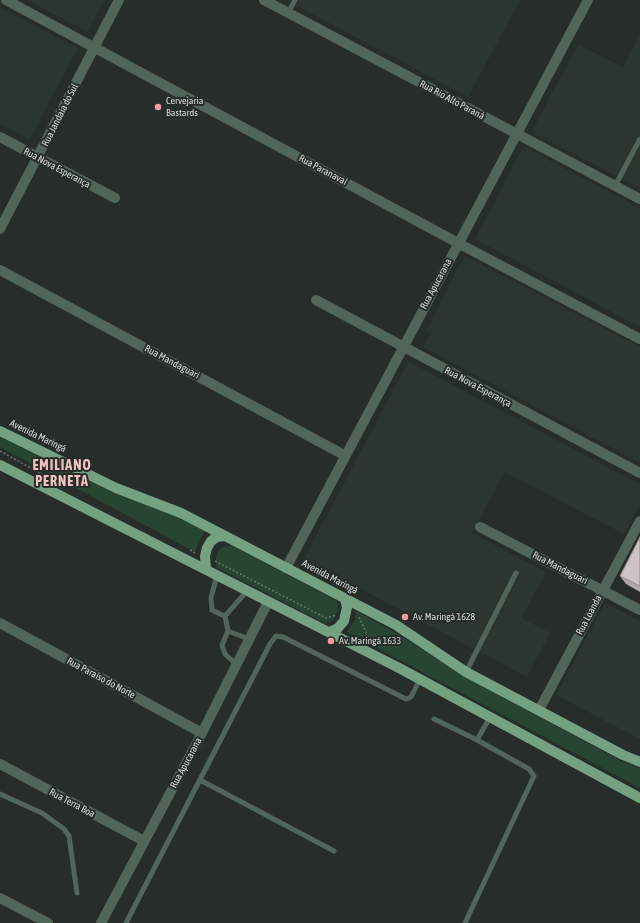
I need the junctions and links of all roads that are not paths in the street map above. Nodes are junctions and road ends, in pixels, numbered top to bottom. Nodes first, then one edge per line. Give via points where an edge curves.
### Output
1 (6, 0) edge
2 (119, 0) edge
3 (264, 0) edge
4 (295, 0) edge
5 (588, 0) edge
6 (288, 12) junction
7 (95, 47) junction
8 (517, 135) junction
9 (0, 137) edge
10 (640, 139) edge
11 (38, 158) junction
12 (615, 186) junction
13 (115, 198) dead end
14 (640, 199) edge
15 (0, 229) edge
16 (458, 243) junction
17 (0, 270) edge
18 (316, 300) dead end
19 (640, 339) edge
20 (403, 346) junction
21 (0, 430) edge
22 (344, 455) junction
23 (0, 464) edge
24 (640, 473) edge
25 (640, 522) edge
26 (480, 527) dead end
27 (224, 536) junction
28 (206, 568) junction
29 (286, 568) junction
30 (516, 574) dead end
31 (217, 575) junction
32 (602, 590) junction
33 (247, 591) junction
34 (345, 599) junction
35 (268, 602) junction
36 (640, 610) edge
37 (225, 616) junction
38 (0, 623) edge
39 (228, 631) junction
40 (330, 632) junction
41 (249, 639) junction
42 (237, 665) junction
43 (466, 672) junction
44 (420, 679) junction
45 (539, 710) junction
46 (490, 717) junction
47 (434, 718) dead end
48 (202, 733) junction
49 (477, 740) junction
50 (640, 762) edge
51 (0, 764) edge
52 (200, 780) junction
53 (0, 794) edge
54 (640, 798) edge
55 (144, 842) junction
56 (334, 851) dead end
57 (77, 893) dead end
58 (0, 898) edge
59 (48, 923) edge
60 (101, 923) edge
61 (126, 923) edge
62 (465, 923) edge

1 - 7 street, Rua Paranavaí
2 - 7 street, Rua Jandaia do Sul
3 - 6 street, Rua Rio Alto Paraná
4 - 6 lane
5 - 8 street, Rua Apucarana
6 - 8 street, Rua Rio Alto Paraná
7 - 11 street, Rua Jandaia do Sul
7 - 16 street, Rua Paranavaí
8 - 12 street, Rua Rio Alto Paraná
8 - 16 street, Rua Apucarana
9 - 11 street, Rua Nova Esperança
10 - 12 lane
11 - 13 street, Rua Nova Esperança
11 - 15 street, Rua Jandaia do Sul
12 - 14 street, Rua Rio Alto Paraná
16 - 19 street, Rua Paranavaí
16 - 20 street, Rua Apucarana
17 - 22 street, Rua Mandaguari
18 - 20 street, Rua Nova Esperança
20 - 22 street, Rua Apucarana
20 - 24 street, Rua Nova Esperança
21 - 27 main road, Avenida Maringá via 116,488 181,513
22 - 29 street, Rua Apucarana
23 - 28 main road
25 - 32 street, Rua Loanda
26 - 32 street, Rua Mandaguari
27 - 28 main road via 211,541 207,548
27 - 29 main road, Avenida Maringá
28 - 31 main road
29 - 34 main road, Avenida Maringá
30 - 43 lane
31 - 33 main road
31 - 37 lane via 211,598 212,610
32 - 36 street, Rua Mandaguari
32 - 45 street, Rua Loanda
33 - 35 main road
33 - 37 lane
34 - 40 main road via 347,608 344,621
34 - 43 main road, Avenida Maringá via 396,624
35 - 40 main road
35 - 41 street, Rua Apucarana
37 - 39 lane
38 - 48 street, Rua Paraíso do Norte
39 - 41 lane
39 - 42 lane via 222,645 225,654
40 - 44 main road
41 - 42 street, Rua Apucarana
42 - 48 street, Rua Apucarana
43 - 45 main road, Avenida Maringá
44 - 46 main road
44 - 52 lane via 411,697 406,699 276,636
45 - 50 main road, Avenida Maringá
46 - 49 lane
46 - 54 main road
47 - 49 lane
48 - 55 street, Rua Apucarana
49 - 62 lane via 529,768 534,776
51 - 55 street, Rua Terra Boa
52 - 56 lane
52 - 61 lane
53 - 57 lane via 42,814 64,829 69,836
55 - 60 street, Rua Apucarana
58 - 59 street

